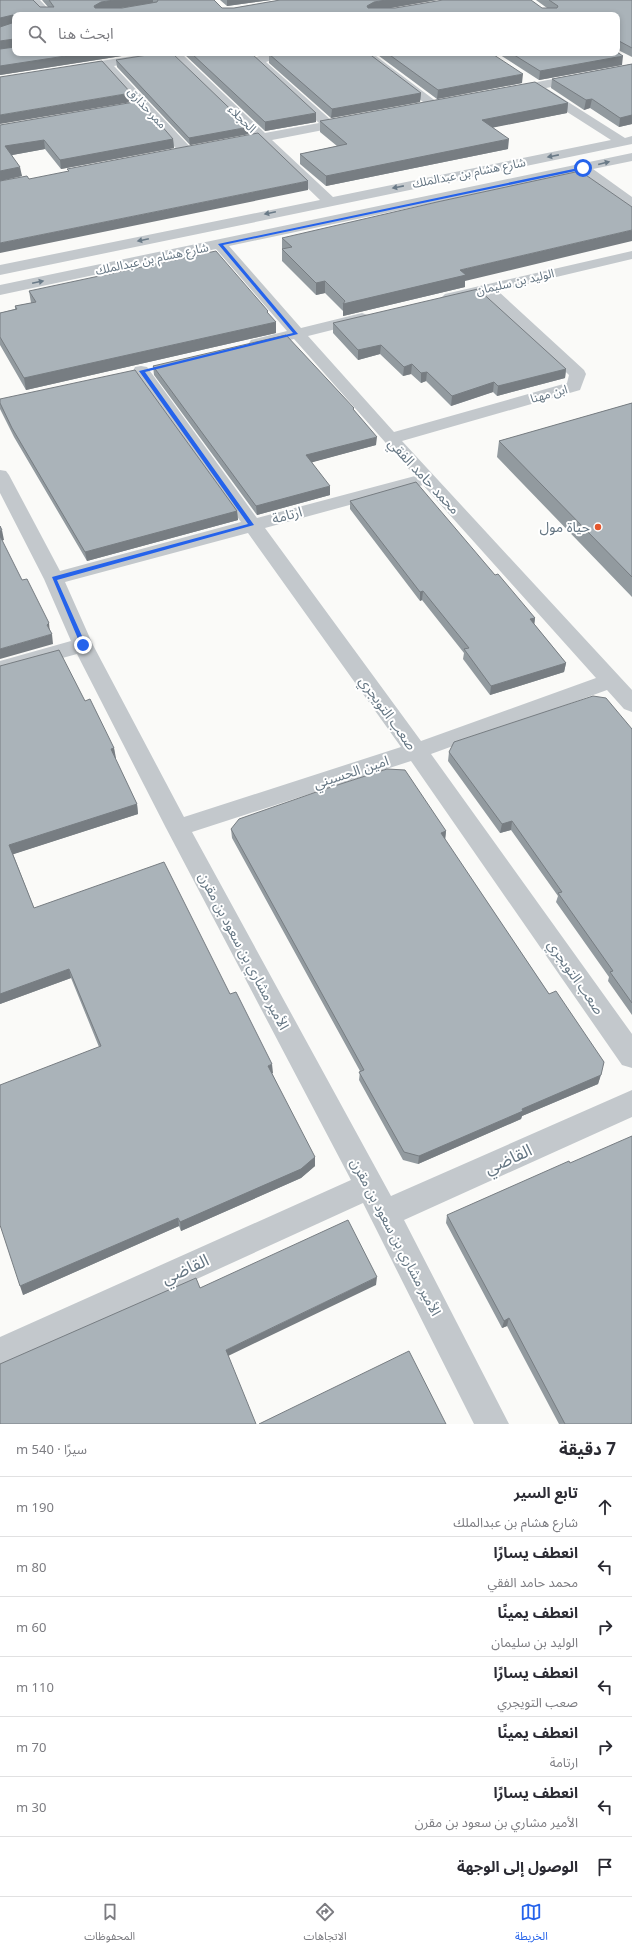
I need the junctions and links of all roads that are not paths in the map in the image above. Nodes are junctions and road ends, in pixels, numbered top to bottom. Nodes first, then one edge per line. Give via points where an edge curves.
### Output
1 (34, 0) edge
2 (45, 12) edge
3 (155, 56) edge
4 (169, 56) edge
5 (266, 56) edge
6 (369, 56) edge
7 (619, 57) edge
8 (106, 64) junction
9 (632, 64) edge
10 (632, 68) edge
11 (61, 71) edge
12 (523, 78) dead end
13 (536, 86) junction
14 (497, 93) edge
15 (450, 102) edge
16 (143, 104) junction
17 (435, 105) junction
18 (128, 107) edge
19 (420, 108) edge
20 (360, 119) edge
21 (329, 125) junction
22 (262, 138) junction
23 (627, 141) edge
24 (224, 145) edge
25 (202, 149) edge
26 (187, 152) junction
27 (171, 155) edge
28 (632, 157) edge
29 (583, 168) junction
30 (329, 201) junction
31 (632, 203) edge
32 (220, 245) junction
33 (632, 255) edge
34 (0, 270) edge
35 (486, 288) junction
36 (0, 290) edge
37 (433, 301) edge
38 (380, 314) edge
39 (296, 334) junction
40 (242, 347) edge
41 (142, 371) dead end
42 (390, 439) junction
43 (0, 475) edge
44 (427, 478) junction
45 (251, 525) junction
46 (54, 579) junction
47 (83, 645) junction
48 (0, 668) edge
49 (612, 680) junction
50 (632, 704) edge
51 (416, 751) junction
52 (178, 828) junction
53 (632, 1056) edge
54 (632, 1103) edge
55 (369, 1186) junction
56 (385, 1214) junction
57 (0, 1351) edge
58 (492, 1424) edge

1 - 2 street
3 - 8 street
4 - 22 street, الحجلاء
5 - 21 street via 256,60
6 - 17 street
7 - 9 street
8 - 11 street
8 - 16 street, ممر حذارق
10 - 13 street
12 - 13 street
13 - 14 street
13 - 23 street
15 - 17 street
16 - 18 street
16 - 26 street, ممر حذارق
17 - 19 street
20 - 21 street
21 - 22 street
22 - 24 street
22 - 30 street, الحجلاء
23 -> 30 street, شارع هشام بن عبدالملك
25 - 26 street
26 - 27 street
29 -> 28 street, شارع هشام بن عبدالملك
29 - 31 street
29 - 32 street, شارع هشام بن عبدالملك
30 -> 34 street, شارع هشام بن عبدالملك
36 -> 32 street, شارع هشام بن عبدالملك
32 - 39 street, محمد حامد الفقي
33 - 35 street, الوليد بن سليمان
35 - 37 street, الوليد بن سليمان
35 - 42 street, ابن مهنا via 578,374 574,386
38 - 39 street
39 - 40 street
39 - 42 street, محمد حامد الفقي
41 - 45 street, صعب التويجري
42 - 44 street, محمد حامد الفقي
43 - 46 street, الأمير مشاري بن سعود بن مقرن
44 - 45 street, ارتامة
44 - 49 street, محمد حامد الفقي
45 - 46 street, ارتامة
45 - 51 street, صعب التويجري
46 - 47 street, الأمير مشاري بن سعود بن مقرن
47 - 48 street
47 - 52 street, الأمير مشاري بن سعود بن مقرن
49 - 50 street, محمد حامد الفقي
49 - 51 street, امين الحسيني
51 - 52 street, امين الحسيني
51 - 53 street, صعب التويجري
52 - 55 street, الأمير مشاري بن سعود بن مقرن
54 - 56 street, القاضي
55 - 56 street, الأمير مشاري بن سعود بن مقرن
55 - 57 street, القاضي
56 - 58 street, الأمير مشاري بن سعود بن مقرن

